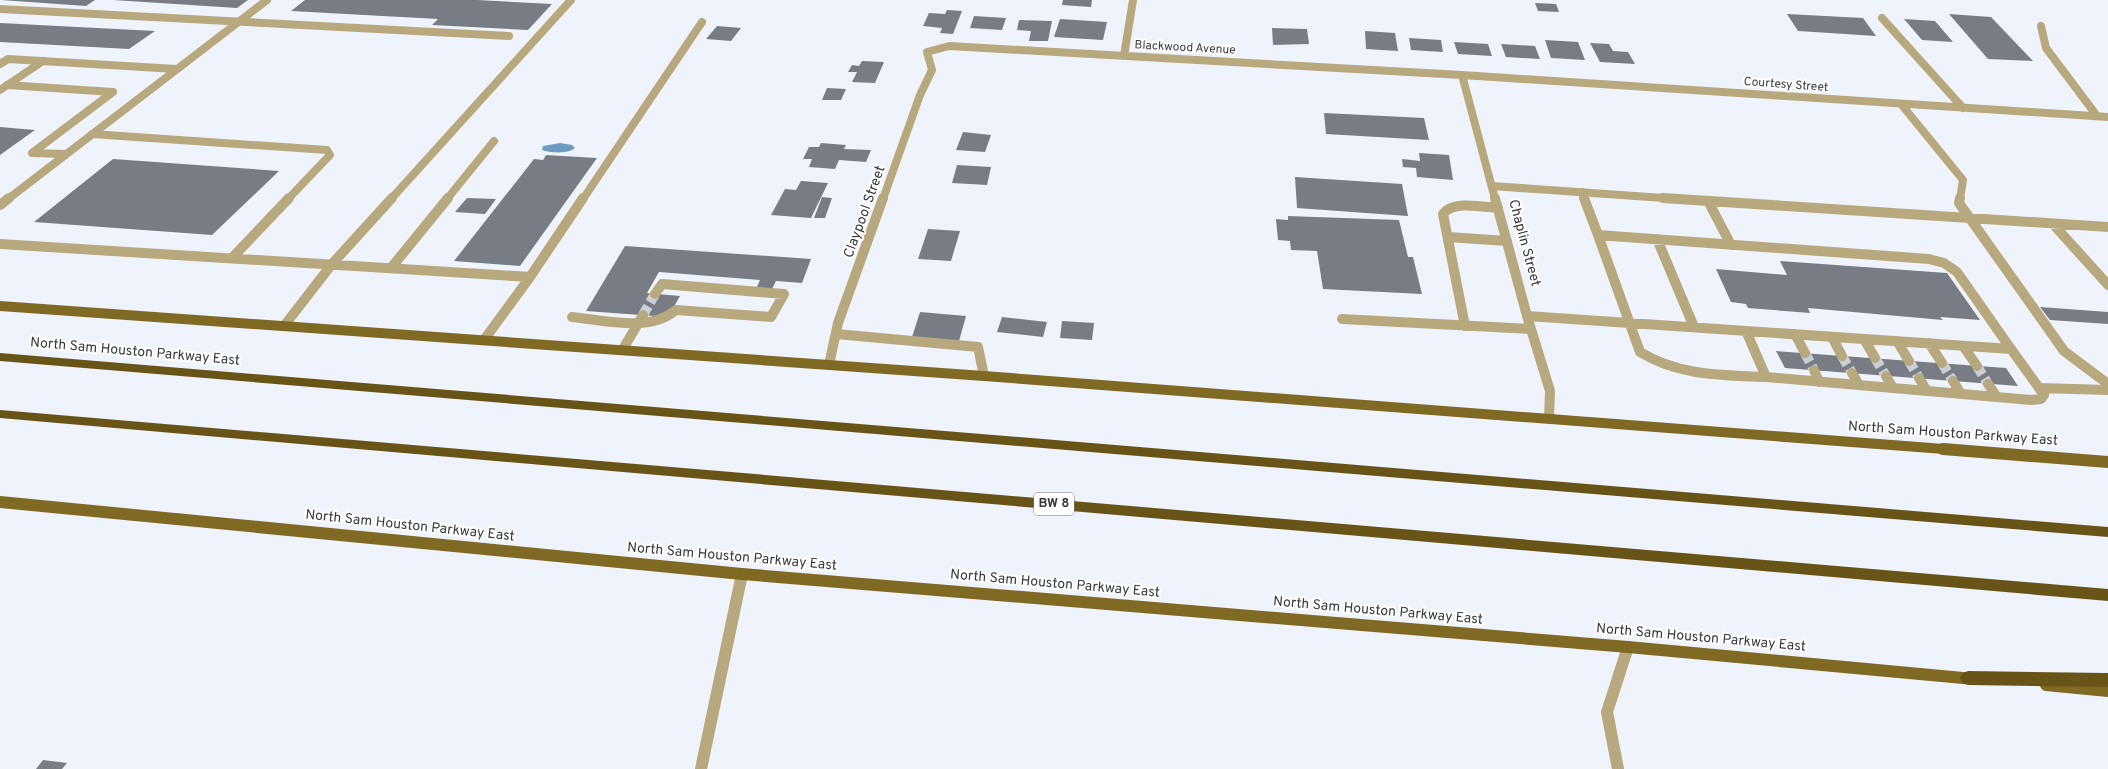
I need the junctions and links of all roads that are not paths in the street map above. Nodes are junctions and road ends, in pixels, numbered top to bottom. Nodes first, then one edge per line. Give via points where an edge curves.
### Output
1 (267, 0) edge
2 (570, 0) edge
3 (1133, 0) edge
4 (0, 8) edge
5 (1882, 18) dead end
6 (238, 22) junction
7 (702, 22) dead end
8 (2042, 26) dead end
9 (509, 36) dead end
10 (1124, 56) junction
11 (43, 61) junction
12 (0, 64) edge
13 (176, 69) junction
14 (932, 70) joint
15 (1462, 75) junction
16 (7, 85) junction
17 (0, 90) edge
18 (1901, 104) junction
19 (1963, 108) junction
20 (2097, 116) junction
21 (2108, 117) edge
22 (92, 134) junction
23 (494, 140) dead end
24 (65, 154) junction
25 (1492, 186) junction
26 (1582, 192) junction
27 (1708, 201) junction
28 (0, 205) edge
29 (1498, 208) junction
30 (1969, 220) junction
31 (2053, 224) junction
32 (2108, 227) edge
33 (1598, 235) junction
34 (1448, 237) junction
35 (1657, 239) junction
36 (1506, 241) junction
37 (0, 244) edge
38 (1731, 245) junction
39 (232, 258) junction
40 (332, 264) junction
41 (391, 268) junction
42 (530, 277) junction
43 (2108, 286) edge
44 (655, 294) tunnel mouth
45 (0, 306) edge
46 (572, 316) dead end
47 (1527, 316) junction
48 (641, 319) junction
49 (1342, 319) dead end
50 (1630, 323) junction
51 (284, 326) junction
52 (1465, 326) junction
53 (1694, 327) junction
54 (1531, 329) junction
55 (1746, 331) junction
56 (836, 334) junction
57 (1795, 334) junction
58 (1832, 337) junction
59 (1864, 339) junction
60 (484, 340) junction
61 (1898, 341) junction
62 (1929, 343) junction
63 (1963, 346) junction
64 (623, 349) junction
65 (2011, 349) junction
66 (1805, 353) tunnel mouth
67 (1842, 356) tunnel mouth
68 (0, 357) edge
69 (1875, 358) tunnel mouth
70 (1909, 361) tunnel mouth
71 (1942, 363) tunnel mouth
72 (829, 365) junction
73 (1977, 366) tunnel mouth
74 (1814, 370) tunnel mouth
75 (1852, 373) tunnel mouth
76 (984, 376) junction
77 (1886, 376) tunnel mouth
78 (1766, 377) junction
79 (1919, 378) tunnel mouth
80 (1953, 381) tunnel mouth
81 (1820, 382) junction
82 (1988, 384) tunnel mouth
83 (2108, 384) edge
84 (1859, 385) junction
85 (1893, 388) junction
86 (2038, 388) junction
87 (2108, 390) edge
88 (1927, 391) junction
89 (1961, 394) junction
90 (1997, 397) junction
91 (0, 414) edge
92 (1549, 419) junction
93 (2108, 462) edge
94 (0, 502) edge
95 (2108, 532) edge
96 (742, 574) junction
97 (2108, 595) edge
98 (1628, 647) junction
99 (1968, 678) junction
100 (2108, 680) edge
101 (2108, 691) edge
102 (701, 769) edge
103 (1618, 769) edge

1 - 6 street
2 - 40 street
3 - 10 street
4 - 6 street
5 - 19 street
6 - 9 street
6 - 13 street
7 - 42 street
8 - 20 street via 2046,48
10 - 14 street, Blackwood Avenue via 949,46 926,52
10 - 15 street, Blackwood Avenue
11 - 12 street via 8,59
11 - 13 street
11 - 16 street
13 - 22 street
14 - 56 street, Claypool Street via 920,95
15 - 18 street, Courtesy Street
15 - 25 street, Chaplin Street
16 - 17 street
16 - 24 street via 113,92 32,152
18 - 19 street, Courtesy Street
18 - 30 street via 1963,180 1959,204
19 - 20 street, Courtesy Street
20 - 21 street, Courtesy Street
22 - 24 street
22 - 39 street via 327,150 330,155
23 - 41 street
24 - 28 street
25 - 26 street
25 - 29 street, Chaplin Street
26 - 27 street
26 - 33 street
27 - 30 street
27 - 38 street
29 - 34 street via 1459,206 1446,210 1443,214
29 - 36 street, Chaplin Street
30 - 31 street
30 - 83 street via 2064,351
31 - 32 street
31 - 43 street
33 - 35 street
33 - 50 street
34 - 36 street
34 - 52 street
35 - 38 street
35 - 53 street
36 - 47 street, Chaplin Street
37 - 39 street
38 - 65 street via 1929,259 1944,263 1957,272
39 - 40 street
40 - 41 street
40 - 51 street
41 - 42 street
42 - 60 street
44 - 48 street via 662,284 784,294 771,317 676,310 671,317 664,320
45 - 51 main road, North Sam Houston Parkway East
46 - 48 street
47 - 50 street
47 - 54 street, Chaplin Street
48 - 64 street
49 - 52 street
50 - 53 street
50 - 78 street via 1640,352 1652,361 1689,372
51 - 60 main road, North Sam Houston Parkway East
52 - 54 street
53 - 55 street
54 - 92 street, Chaplin Street via 1550,391
55 - 57 street
55 - 78 street
56 - 72 street, Claypool Street
56 - 76 street via 978,347
57 - 58 street
57 - 66 street
58 - 59 street
58 - 67 street
59 - 61 street
59 - 69 street
60 - 64 main road, North Sam Houston Parkway East
61 - 62 street
61 - 70 street
62 - 63 street
62 - 71 street
63 - 65 street
63 - 73 street
64 - 72 main road, North Sam Houston Parkway East
65 - 86 street
68 - 95 highway, North Sam Houston Parkway East
72 - 76 main road, North Sam Houston Parkway East
74 - 81 street
75 - 84 street
76 - 92 main road, North Sam Houston Parkway East
77 - 85 street
78 - 81 street
79 - 88 street
80 - 89 street
81 - 84 street
82 - 90 street
84 - 85 street
85 - 88 street
86 - 87 street
86 - 90 street via 2044,395 2041,399
88 - 89 street
89 - 90 street
91 - 97 highway, BW 8
92 - 93 main road, North Sam Houston Parkway East
94 - 96 main road, North Sam Houston Parkway East
96 - 98 main road, North Sam Houston Parkway East
96 - 102 street
98 - 99 main road, North Sam Houston Parkway East
98 - 103 street via 1607,712
99 - 100 highway
99 - 101 main road, North Sam Houston Parkway East

